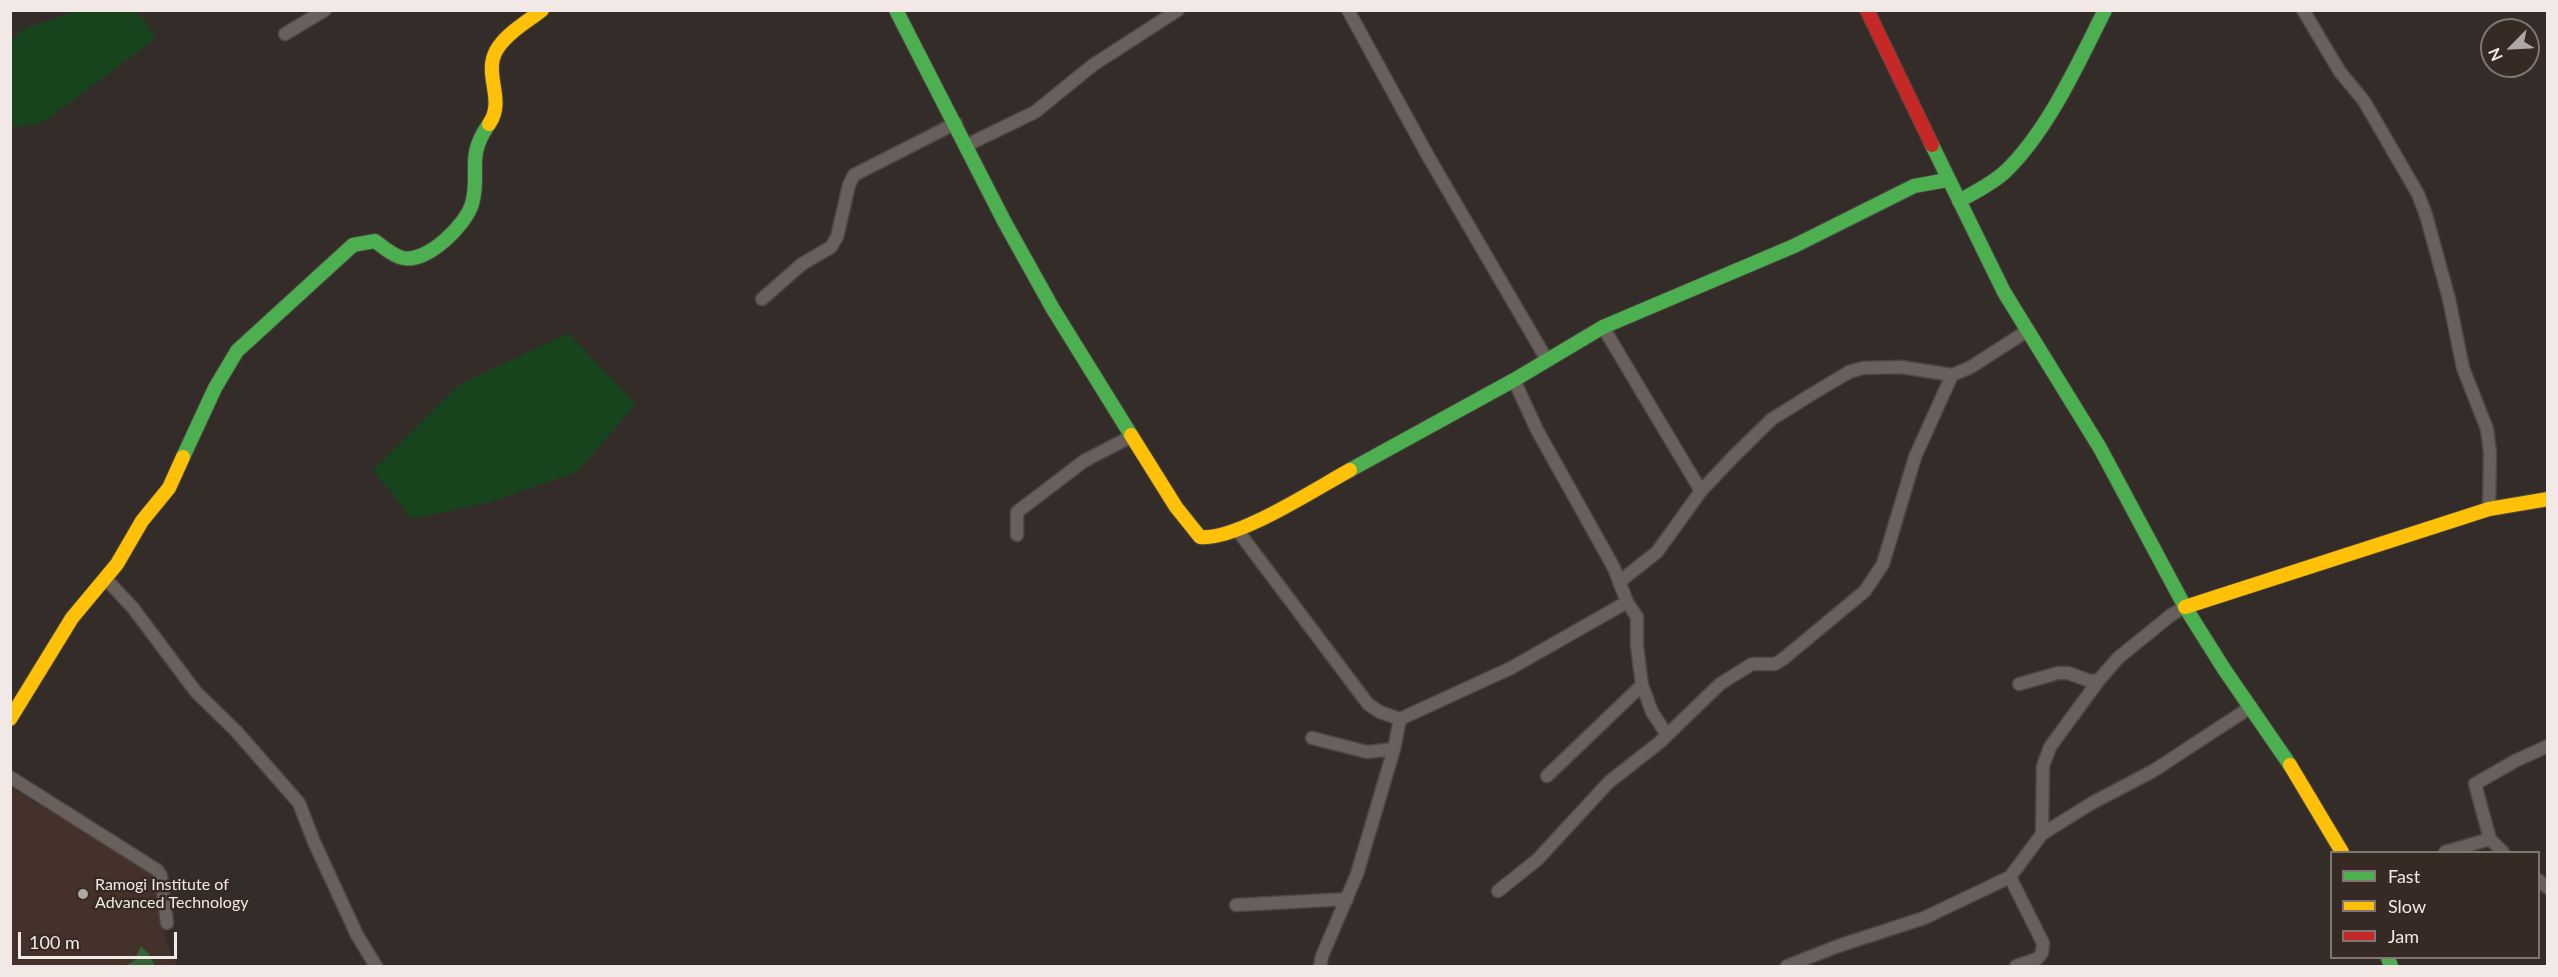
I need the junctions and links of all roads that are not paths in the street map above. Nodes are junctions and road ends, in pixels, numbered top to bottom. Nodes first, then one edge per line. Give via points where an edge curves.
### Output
1 (325, 10) edge
2 (542, 10) edge
3 (896, 10) edge
4 (1178, 10) edge
5 (1348, 10) edge
6 (1867, 10) edge
7 (2105, 10) edge
8 (2303, 10) edge
9 (285, 34) dead end
10 (956, 123) junction
11 (967, 145) junction
12 (1947, 180) junction
13 (1959, 201) junction
14 (762, 299) dead end
15 (1603, 327) junction
16 (2026, 331) junction
17 (1547, 360) junction
18 (1952, 375) junction
19 (1514, 380) junction
20 (1132, 436) junction
21 (1701, 491) junction
22 (2547, 499) edge
23 (2489, 509) junction
24 (1238, 531) junction
25 (1017, 535) dead end
26 (105, 578) junction
27 (1619, 582) junction
28 (1627, 602) junction
29 (2185, 607) junction
30 (2099, 680) junction
31 (2019, 684) dead end
32 (1642, 685) junction
33 (2251, 707) junction
34 (10, 719) edge
35 (1400, 719) junction
36 (1667, 735) junction
37 (1312, 738) dead end
38 (2547, 742) edge
39 (1394, 749) junction
40 (1547, 776) dead end
41 (10, 777) edge
42 (2042, 834) junction
43 (2490, 839) junction
44 (2341, 851) edge
45 (2448, 851) edge
46 (2502, 851) edge
47 (2010, 877) junction
48 (1498, 891) dead end
49 (1347, 899) junction
50 (1236, 905) dead end
51 (167, 922) dead end
52 (376, 966) edge
53 (1320, 966) edge
54 (1787, 966) edge
55 (2016, 966) edge

1 - 9 street
2 - 26 street via 497,49 491,74 496,111 476,145 468,215 452,235 412,258 404,259 375,241 353,245 237,351 215,388 169,488
3 - 10 street
4 - 11 street via 1093,65 1035,112
5 - 17 street
6 - 12 street
7 - 13 street via 2058,103 2021,153 1987,186
8 - 23 street via 2340,72 2364,101 2418,194 2426,215 2463,368 2487,429
10 - 11 street
10 - 14 street via 854,175 831,247 802,264
11 - 20 street via 1053,309
12 - 13 street
12 - 15 street via 1914,186 1794,246
13 - 16 street
15 - 17 street
15 - 21 street
16 - 18 street
16 - 29 street via 2101,450
17 - 19 street
18 - 21 street via 1901,367 1848,372 1772,419
18 - 36 street via 1915,457 1883,564 1865,591 1783,660 1752,664 1720,684
19 - 24 street
19 - 27 street
20 - 24 street via 1176,507 1200,537
20 - 25 street via 1084,461 1023,505 1017,512
21 - 27 street via 1657,552
22 - 23 street
23 - 29 street
24 - 35 street via 1368,704
26 - 34 street via 72,618
26 - 52 street via 133,608 196,692 299,803 357,934
27 - 28 street
28 - 32 street via 1637,617
28 - 35 street via 1511,668
29 - 30 street via 2118,658
29 - 33 street
30 - 31 street via 2058,673
30 - 42 street via 2050,747 2043,766
32 - 36 street
32 - 40 street
33 - 42 street via 2152,771
33 - 44 street via 2289,759
35 - 39 street
36 - 48 street via 1609,782 1537,860
37 - 39 street via 1367,752
38 - 43 street via 2475,784
39 - 49 street
41 - 51 street via 157,870
42 - 47 street
43 - 45 street
43 - 46 street
47 - 54 street via 1924,918
47 - 55 street via 2043,943 2037,959
49 - 50 street
49 - 53 street

